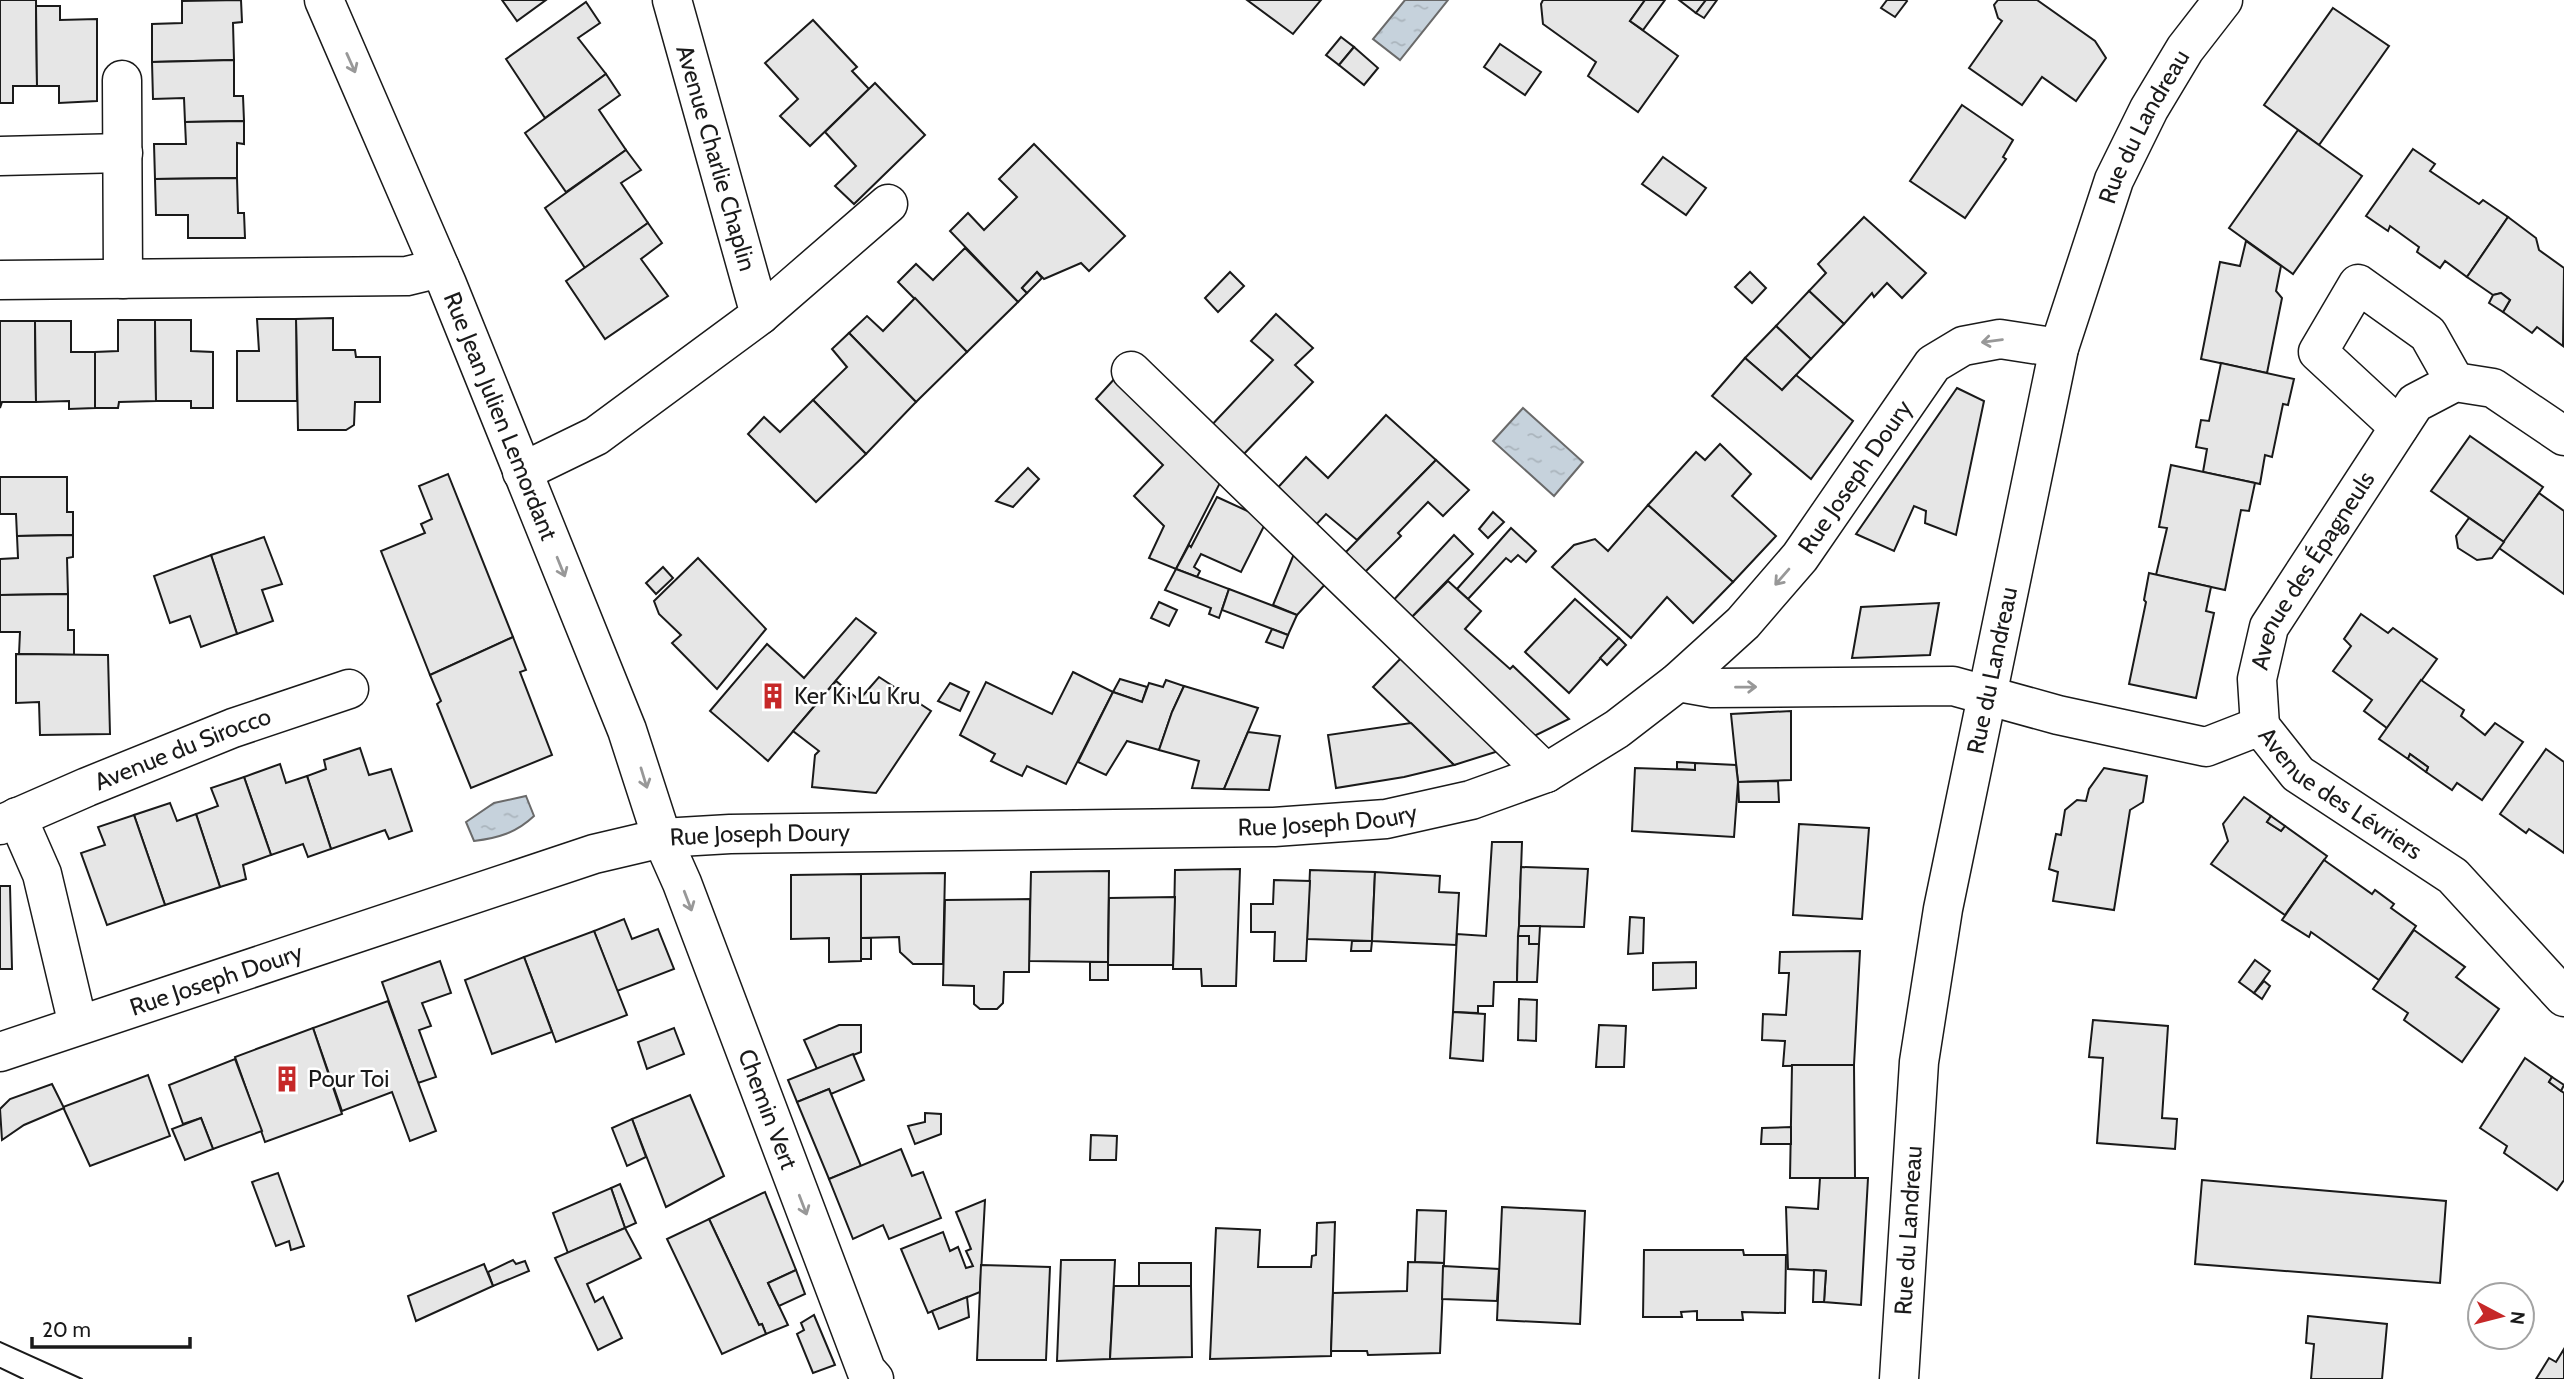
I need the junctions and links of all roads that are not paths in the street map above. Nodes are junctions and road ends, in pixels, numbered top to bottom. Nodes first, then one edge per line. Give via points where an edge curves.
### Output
1 (324, 0) edge
2 (672, 0) edge
3 (2222, 0) edge
4 (122, 80) dead end
5 (123, 153) junction
6 (0, 156) edge
7 (888, 204) dead end
8 (440, 268) junction
9 (123, 279) junction
10 (0, 280) edge
11 (760, 315) junction
12 (2059, 348) junction
13 (1131, 371) dead end
14 (2455, 382) junction
15 (2399, 427) junction
16 (2564, 436) edge
17 (522, 472) junction
18 (1678, 682) junction
19 (349, 689) dead end
20 (1989, 695) junction
21 (2260, 726) junction
22 (1546, 773) junction
23 (9, 821) edge
24 (662, 838) junction
25 (2564, 997) edge
26 (78, 1024) junction
27 (0, 1052) edge
28 (874, 1379) edge
29 (1899, 1379) edge

1 -> 8 street, Rue Jean Julien Lemordant
2 - 11 street, Avenue Charlie Chaplin
3 - 12 street, Rue du Landreau via 2185,48 2114,180
4 - 5 street
5 - 6 street
5 - 9 street
7 - 11 street, Avenue Charlie Chaplin
8 - 9 street via 407,276
8 - 17 street, Rue Jean Julien Lemordant
9 - 10 street
11 - 17 street, Avenue Charlie Chaplin via 596,436
12 -> 18 street, Rue Joseph Doury via 2000,339 1963,346 1933,364 1800,557 1743,623
12 - 20 street, Rue du Landreau
13 - 22 street
14 - 15 street, Avenue des Épagneuls via 2415,404
14 - 15 street via 2428,334 2358,284 2318,352
14 - 16 street via 2493,388
15 - 21 street, Avenue des Épagneuls via 2269,627 2257,679
17 -> 24 street, Rue Jean Julien Lemordant via 632,742
18 -> 20 street via 1712,688 1930,684
18 - 22 street, Rue Joseph Doury via 1617,729
19 - 23 street, Avenue du Sirocco via 233,728
20 - 21 street, Avenue des Lévriers via 2206,747
20 - 29 street, Rue du Landreau via 1943,909 1919,1062
21 - 25 street, Avenue des Lévriers via 2298,774 2453,876
22 - 24 street, Rue Joseph Doury via 1471,800 1386,819 1286,826
23 - 26 street, Avenue du Sirocco via 42,874
24 - 26 street, Rue Joseph Doury via 581,859
24 -> 28 street, Chemin Vert via 866,1370
26 - 27 street, Rue Joseph Doury

